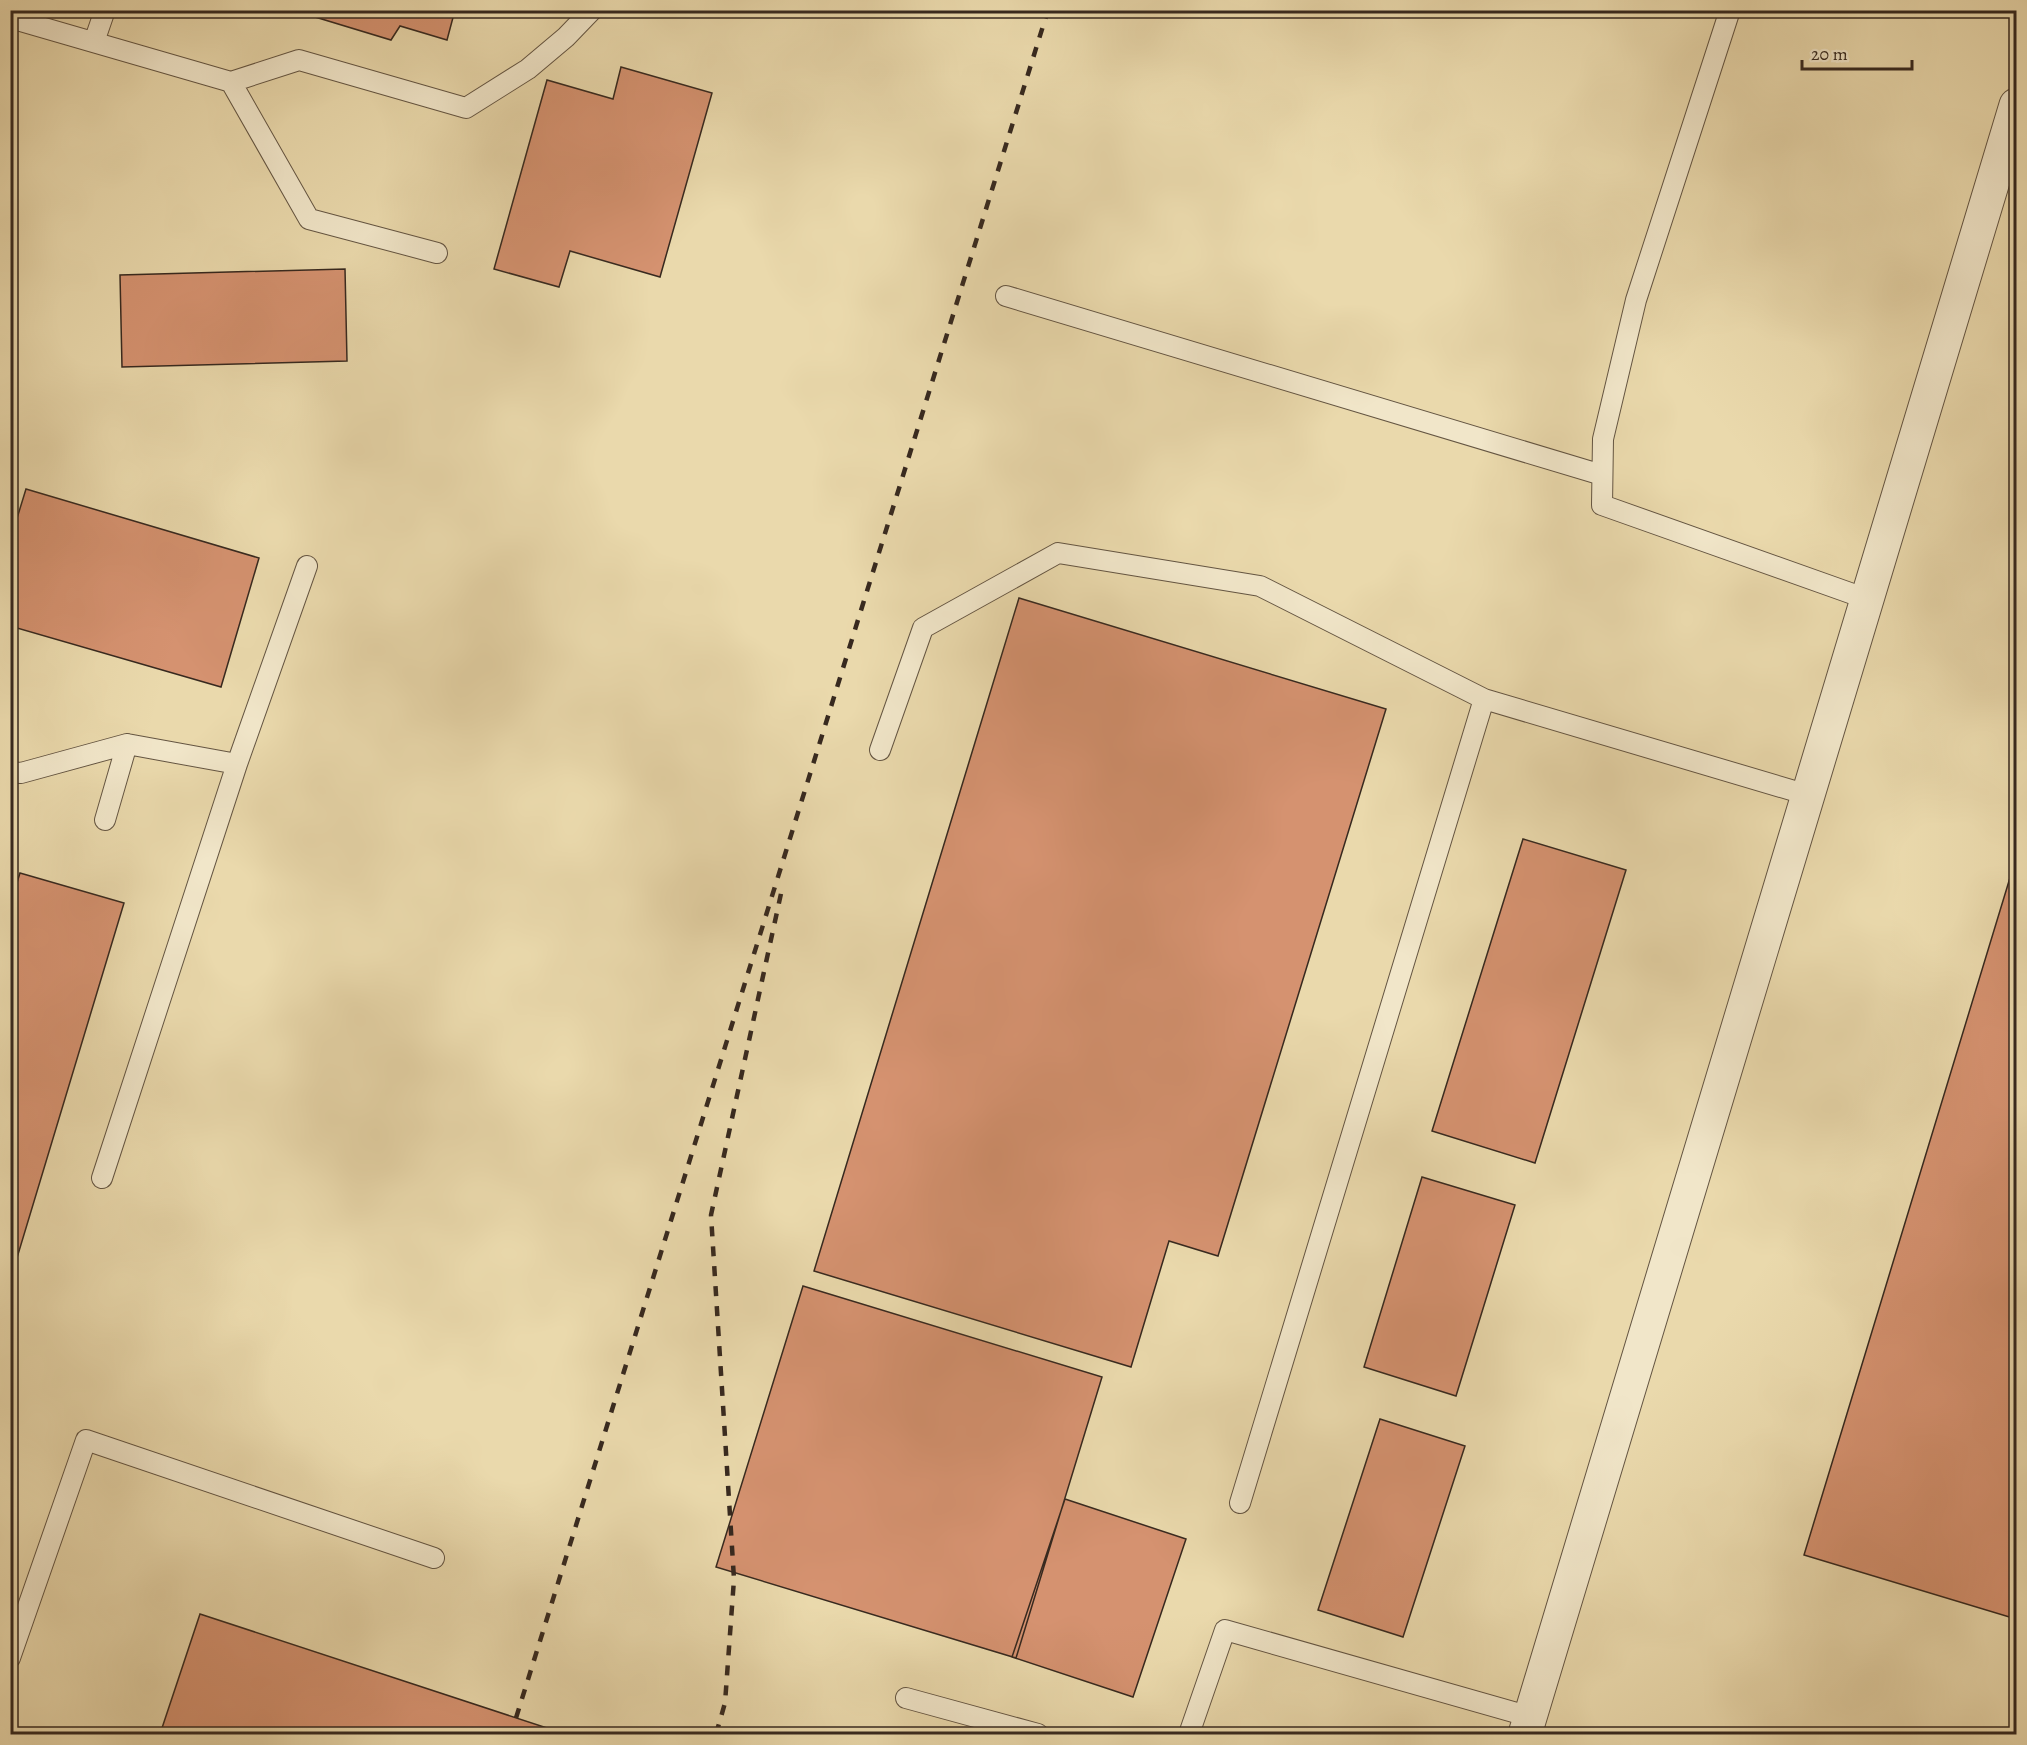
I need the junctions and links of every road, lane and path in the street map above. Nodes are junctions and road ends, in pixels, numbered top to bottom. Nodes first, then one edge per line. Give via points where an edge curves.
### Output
1 (105, 10) edge
2 (592, 10) edge
3 (1730, 10) edge
4 (10, 18) edge
5 (94, 42) junction
6 (231, 82) junction
7 (2016, 105) edge
8 (437, 253) dead end
9 (1006, 296) dead end
10 (1602, 475) junction
11 (307, 566) dead end
12 (1867, 599) junction
13 (1484, 699) junction
14 (127, 744) junction
15 (880, 750) dead end
16 (237, 764) junction
17 (10, 772) edge
18 (1808, 795) junction
19 (105, 820) dead end
20 (102, 1178) dead end
21 (1240, 1503) dead end
22 (434, 1558) dead end
23 (10, 1658) edge
24 (906, 1698) dead end
25 (1528, 1726) edge
26 (1038, 1734) edge
27 (1189, 1734) edge

1 - 5 lane
2 - 6 lane via 528,69 466,108 299,60
3 - 10 lane via 1636,300 1603,440
4 - 5 lane
5 - 6 lane
6 - 8 lane via 309,219
7 - 12 street
9 - 10 lane
10 - 12 lane via 1602,505
11 - 16 lane
12 - 18 street
13 - 15 lane via 1260,586 1058,553 923,627
13 - 18 lane
13 - 21 lane
14 - 16 lane
14 - 17 lane via 21,773
14 - 19 lane
16 - 20 lane
18 - 25 street
22 - 23 lane via 86,1440
24 - 26 lane
25 - 27 lane via 1225,1630

